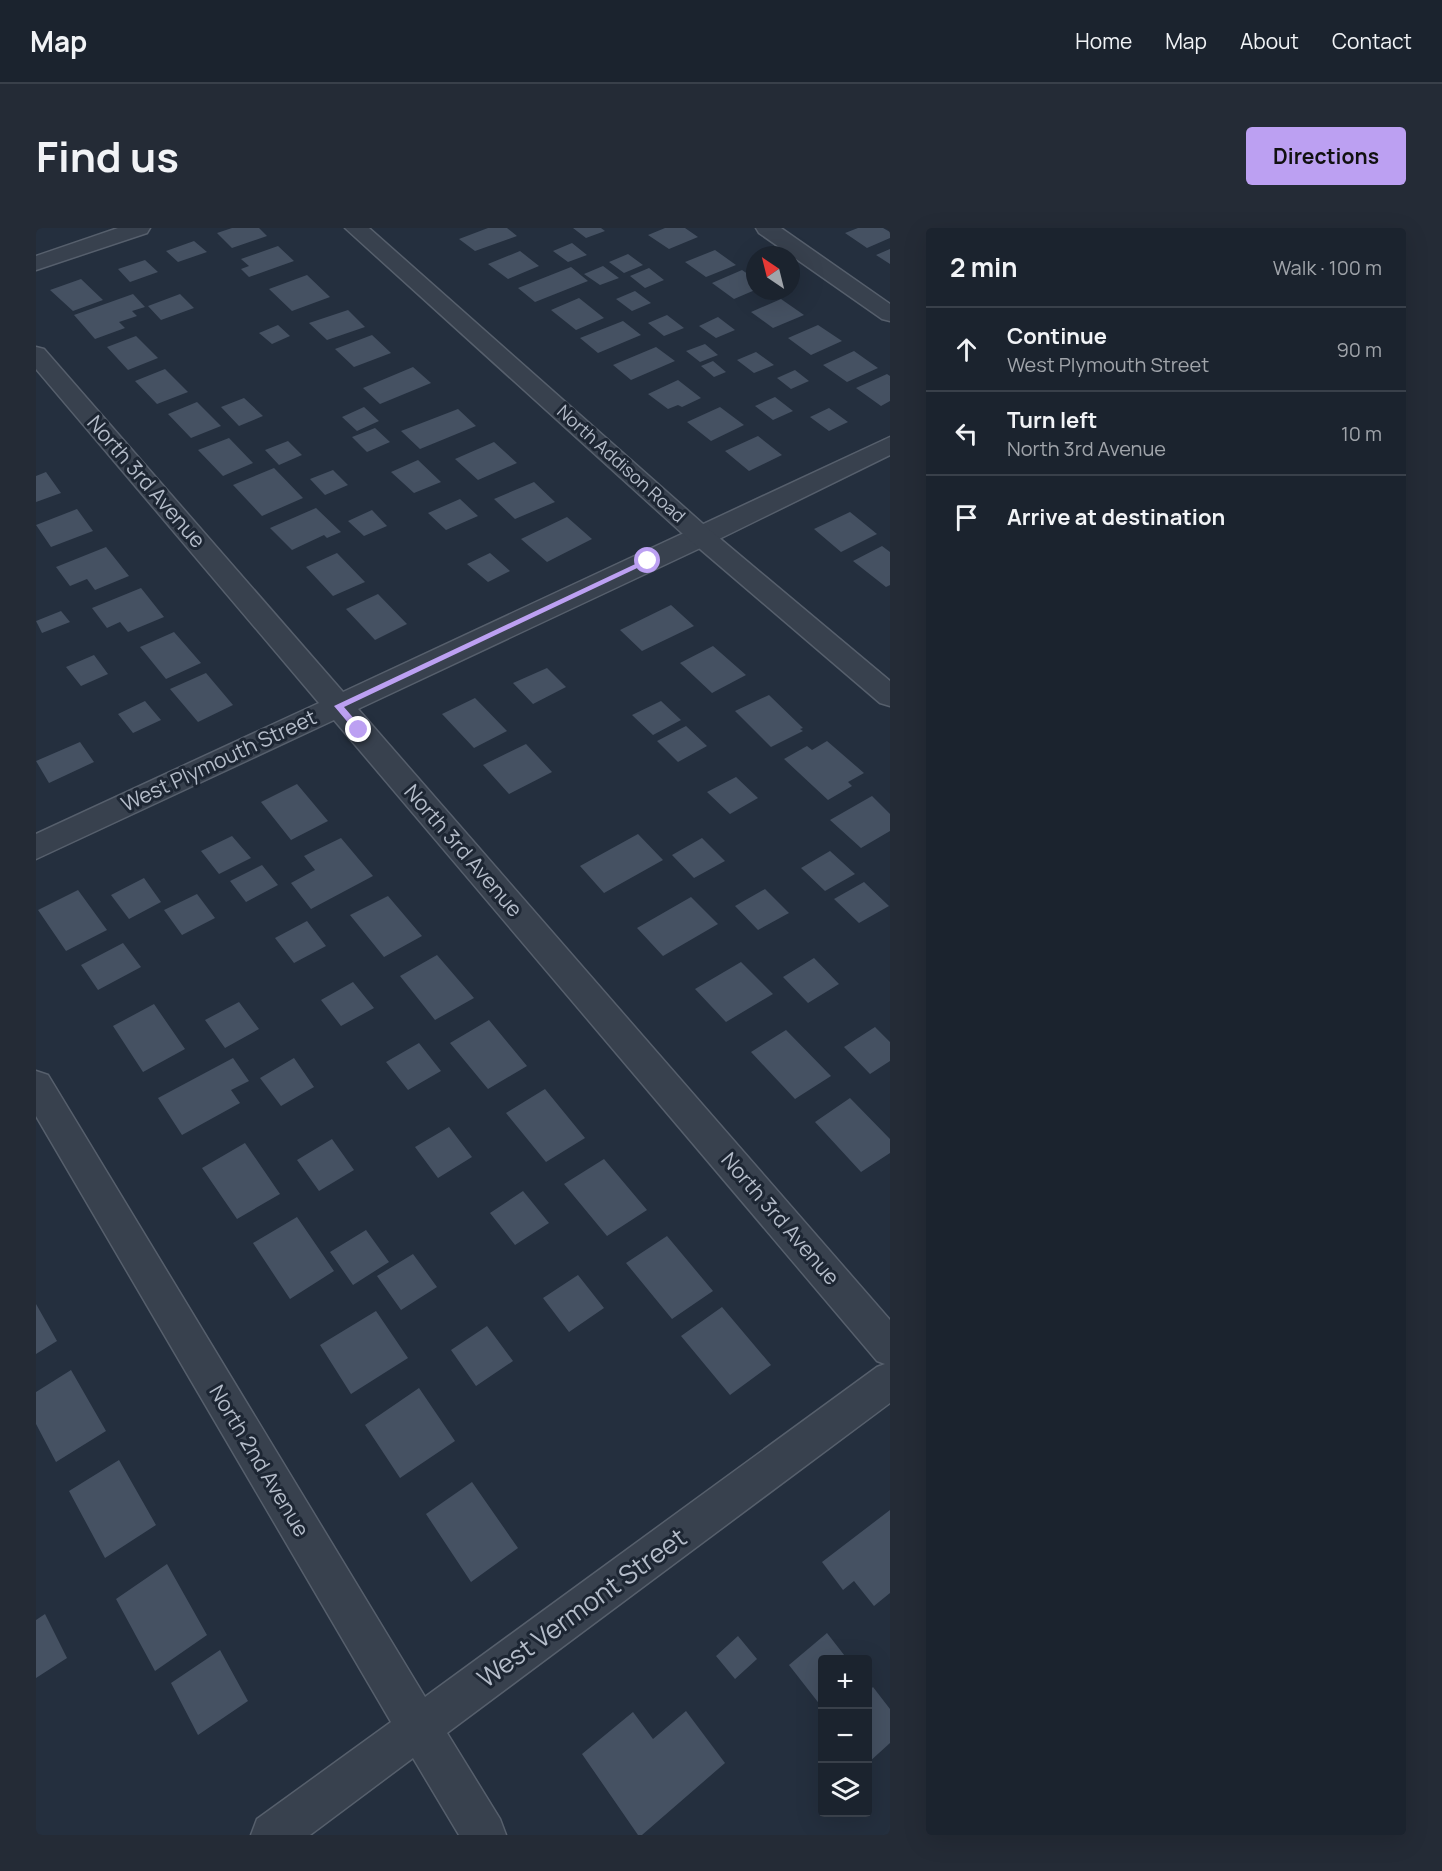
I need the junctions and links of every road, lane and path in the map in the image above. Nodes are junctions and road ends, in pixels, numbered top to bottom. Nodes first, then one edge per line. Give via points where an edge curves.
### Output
1 (139, 228) edge
2 (356, 228) edge
3 (767, 228) edge
4 (36, 263) edge
5 (890, 314) edge
6 (36, 354) edge
7 (890, 446) edge
8 (702, 537) junction
9 (890, 696) edge
10 (338, 706) junction
11 (36, 847) edge
12 (36, 1085) edge
13 (890, 1348) edge
14 (890, 1380) edge
15 (420, 1727) junction
16 (273, 1835) edge
17 (484, 1835) edge

1 - 4 street
2 - 8 street, North Addison Road
3 - 5 street
6 - 10 street, North 3rd Avenue
7 - 8 street, West Plymouth Street
8 - 9 street, North Addison Road
8 - 10 street, West Plymouth Street
10 - 11 street, West Plymouth Street
10 - 13 street, North 3rd Avenue
12 - 15 street, North 2nd Avenue
14 - 15 street, West Vermont Street
15 - 16 street, West Vermont Street
15 - 17 street, North 2nd Avenue

